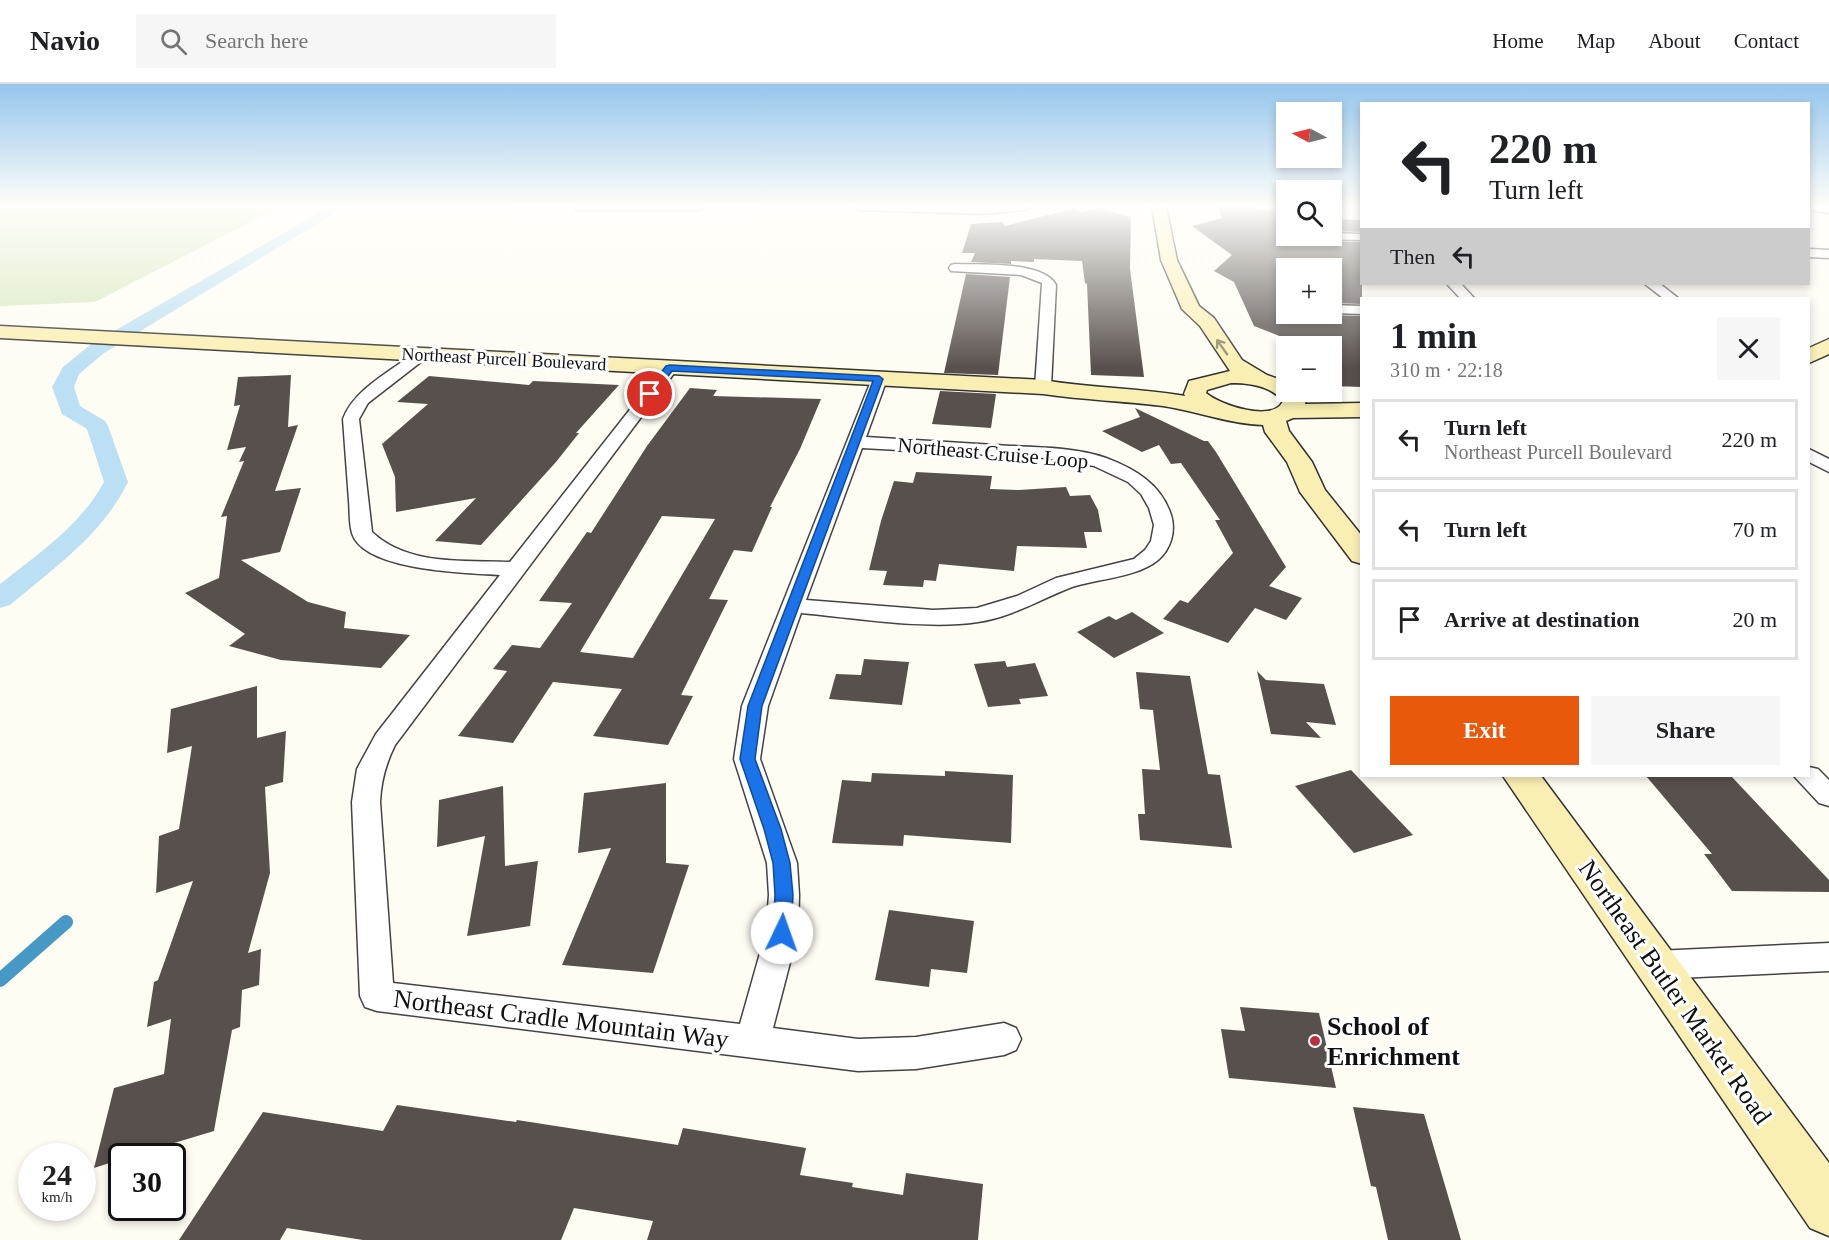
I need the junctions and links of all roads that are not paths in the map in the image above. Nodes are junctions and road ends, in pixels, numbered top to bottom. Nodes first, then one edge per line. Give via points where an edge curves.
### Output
1 (1169, 261) edge
2 (955, 268) dead end
3 (1455, 285) edge
4 (1653, 285) edge
5 (1466, 297) edge
6 (1670, 297) edge
7 (1191, 309) junction
8 (1342, 309) edge
9 (1360, 310) edge
10 (0, 332) edge
11 (1829, 345) edge
12 (421, 355) junction
13 (1810, 355) edge
14 (670, 368) junction
15 (879, 379) junction
16 (1259, 379) junction
17 (1202, 383) junction
18 (1043, 387) junction
19 (1276, 390) edge
20 (1342, 401) edge
21 (1278, 402) edge
22 (1285, 402) edge
23 (1298, 402) edge
24 (1360, 402) edge
25 (1214, 410) junction
26 (1360, 410) edge
27 (855, 442) junction
28 (1810, 455) edge
29 (1829, 467) edge
30 (1313, 492) junction
31 (1360, 552) edge
32 (516, 569) junction
33 (792, 606) junction
34 (1522, 777) edge
35 (1809, 777) edge
36 (1829, 796) edge
37 (1829, 957) edge
38 (1656, 965) junction
39 (1004, 1039) dead end
40 (752, 1042) junction
41 (1829, 1209) edge

1 - 7 main road
2 - 18 street via 1022,272 1047,281
3 - 5 street
4 - 6 street
16 -> 7 main road via 1234,364 1207,322
7 - 17 main road via 1189,324 1211,364
8 - 9 street
10 - 12 main road, Northeast Purcell Boulevard
11 - 13 main road
12 - 14 main road, Northeast Purcell Boulevard
12 - 32 street via 362,400 351,418 363,534 369,544 403,558
14 - 15 main road, Northeast Purcell Boulevard
14 - 32 street, Northeast Cradle Mountain Way
15 - 18 main road, Northeast Purcell Boulevard
15 - 27 street
16 - 17 main road, Northeast Purcell Boulevard via 1227,377
16 - 19 main road
17 - 18 main road, Northeast Purcell Boulevard via 1159,388 1088,384
17 - 25 main road via 1195,394
18 - 25 main road, Northeast Purcell Boulevard via 1162,399
20 - 24 main road
21 - 25 main road, Northeast Purcell Boulevard via 1252,418
22 - 30 main road via 1277,432 1299,462
23 - 26 main road via 1314,409
25 - 30 main road via 1248,433 1276,465
27 - 33 street
27 - 33 street, Northeast Cruise Loop via 1046,453 1098,461 1135,478 1149,491 1164,525 1161,541 1141,563 1064,584 1004,609 978,615 933,617
28 - 29 street
30 - 31 main road
32 - 40 street, Northeast Cradle Mountain Way via 372,762 366,802 377,996
33 - 40 street via 755,706 749,736 747,759 773,829 782,863 784,895 782,933
34 - 38 main road, Northeast Butler Market Road
35 - 36 street
37 - 38 street
38 - 41 main road, Northeast Butler Market Road
39 - 40 street, Northeast Cradle Mountain Way via 916,1053 858,1055

